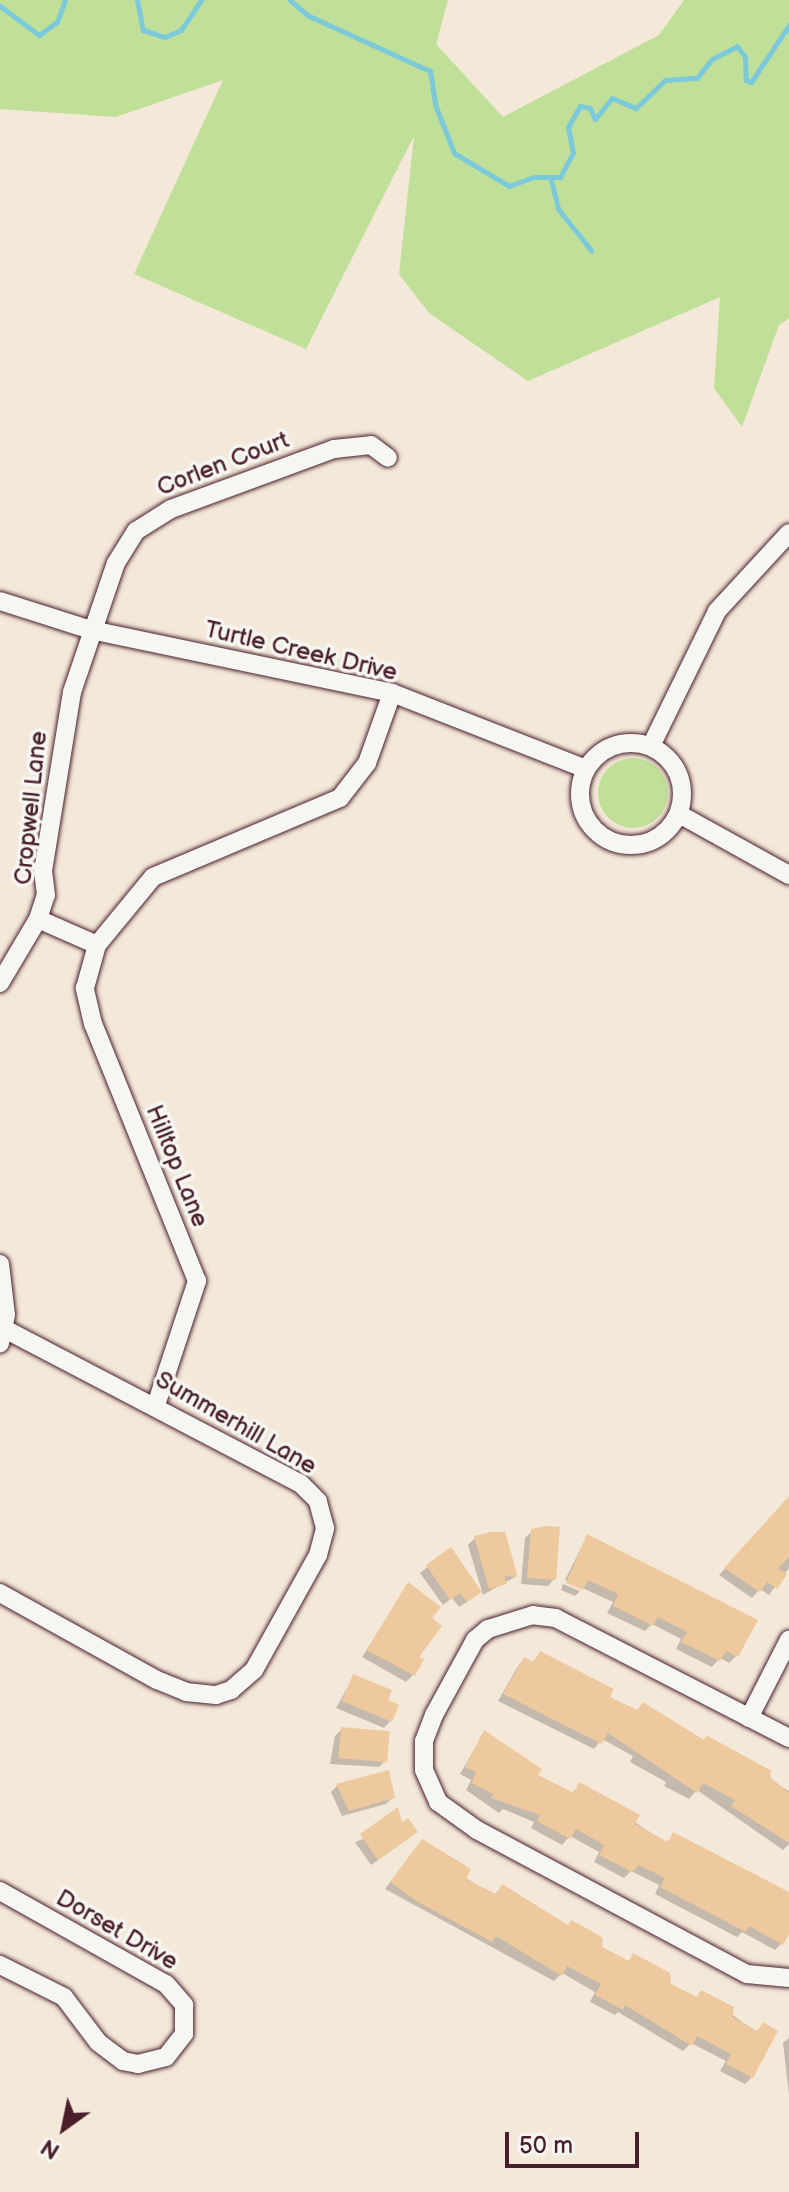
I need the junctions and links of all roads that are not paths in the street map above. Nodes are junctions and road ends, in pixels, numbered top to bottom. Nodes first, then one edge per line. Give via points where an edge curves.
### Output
1 (388, 458) dead end
2 (789, 533) edge
3 (0, 601) edge
4 (91, 630) junction
5 (392, 693) junction
6 (651, 746) junction
7 (586, 769) junction
8 (679, 814) junction
9 (789, 875) edge
10 (38, 919) junction
11 (97, 945) junction
12 (0, 983) edge
13 (0, 1264) edge
14 (2, 1336) edge
15 (156, 1405) junction
16 (0, 1593) edge
17 (789, 1640) edge
18 (749, 1718) junction
19 (789, 1738) edge
20 (0, 1891) edge
21 (0, 1965) edge
22 (789, 1978) edge

1 - 4 street, Corlen Court via 371,445 334,449 146,522 116,563
2 - 6 street via 717,611
3 - 4 street, Turtle Creek Drive
4 - 5 street, Turtle Creek Drive
4 - 10 street, Cropwell Lane via 63,732 43,871 46,895
5 - 7 street, Turtle Creek Drive
5 - 11 street, Hilltop Lane via 367,763 340,798 153,877
6 - 7 street via 614,745
6 - 8 street via 672,763 683,788
7 - 8 street via 579,790 583,812 595,831 613,843 652,842
8 - 9 street
10 - 11 street
10 - 12 street, Cropwell Lane
11 - 15 street, Hilltop Lane via 85,988 93,1024 197,1281
13 - 14 street
14 - 15 street, Summerhill Lane
15 - 16 street, Summerhill Lane via 301,1484 323,1514 318,1555 254,1670 231,1690 216,1695 186,1692
17 - 18 street
18 - 19 street
18 - 22 street via 556,1618 533,1615 488,1629 475,1640 434,1715 424,1741 424,1770 438,1802 477,1830 747,1974
20 - 21 street, Dorset Drive via 166,1984 184,2005 184,2034 166,2057 138,2064 123,2061 98,2042 64,1997

